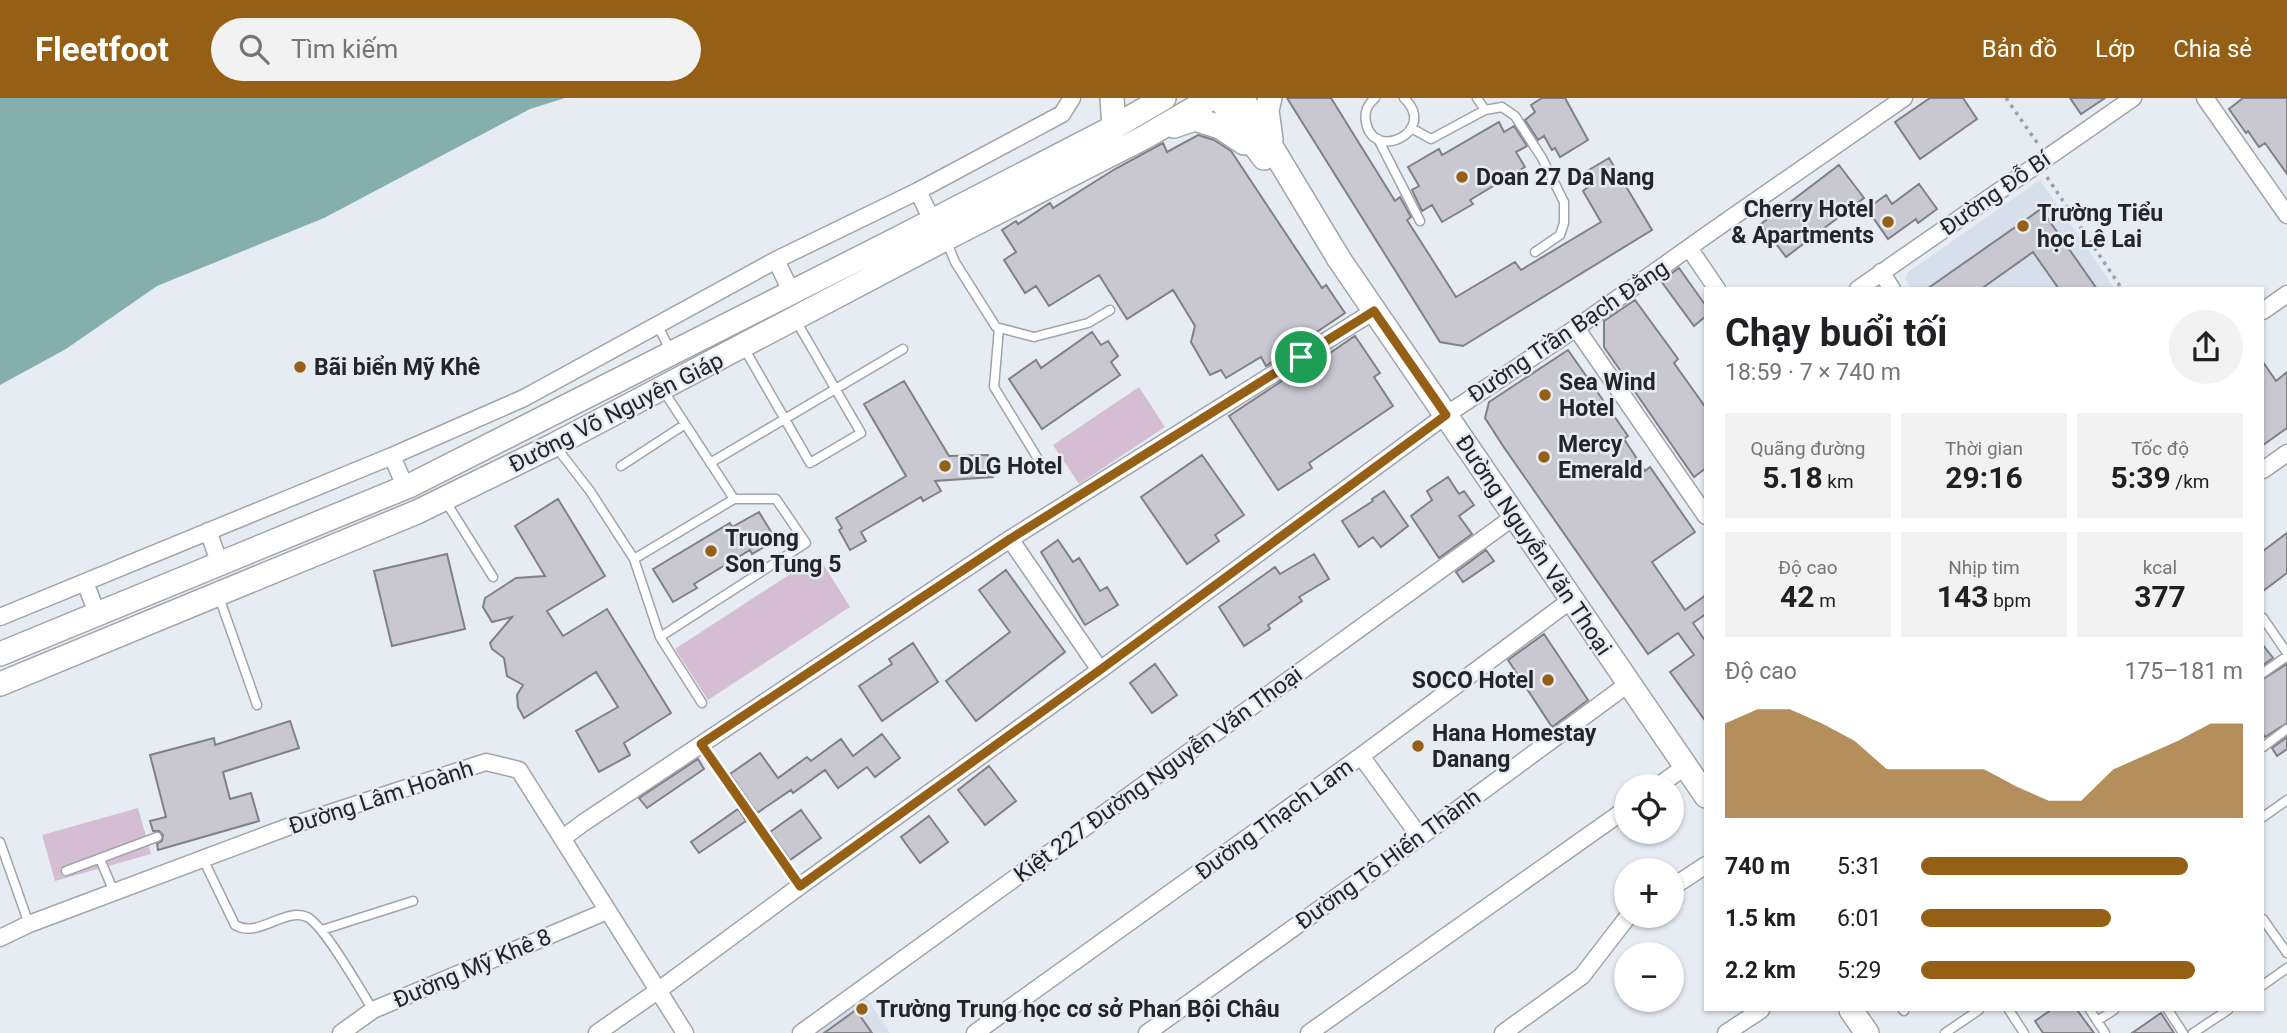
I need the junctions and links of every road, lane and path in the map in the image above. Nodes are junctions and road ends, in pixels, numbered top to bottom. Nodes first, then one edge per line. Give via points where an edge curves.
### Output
1 (1072, 98) edge
2 (1112, 98) edge
3 (1164, 98) edge
4 (1212, 98) edge
5 (1219, 98) edge
6 (1242, 98) edge
7 (1270, 98) edge
8 (1375, 98) edge
9 (1404, 98) edge
10 (1478, 98) edge
11 (1904, 98) edge
12 (2007, 98) edge
13 (2133, 98) edge
14 (2205, 98) edge
15 (1485, 110) junction
16 (1114, 127) junction
17 (1411, 128) junction
18 (1145, 137) junction
19 (1378, 139) junction
20 (1267, 153) junction
21 (2042, 161) junction
22 (918, 191) junction
23 (928, 212) dead end
24 (2287, 215) edge
25 (1420, 221) dead end
26 (945, 239) junction
27 (1689, 248) junction
28 (1535, 252) dead end
29 (776, 260) junction
30 (1881, 272) junction
31 (787, 283) dead end
32 (1716, 287) edge
33 (1861, 287) edge
34 (1891, 287) edge
35 (2121, 287) edge
36 (2287, 294) edge
37 (1110, 310) dead end
38 (2264, 310) edge
39 (1374, 311) junction
40 (795, 318) junction
41 (658, 326) junction
42 (999, 328) junction
43 (1576, 328) junction
44 (667, 344) dead end
45 (743, 346) junction
46 (904, 349) dead end
47 (662, 388) junction
48 (835, 390) junction
49 (524, 398) junction
50 (533, 415) dead end
51 (1446, 415) junction
52 (785, 420) junction
53 (684, 425) junction
54 (554, 445) junction
55 (392, 456) junction
56 (2285, 458) edge
57 (710, 463) junction
58 (621, 466) dead end
59 (1043, 467) dead end
60 (2264, 469) edge
61 (401, 477) dead end
62 (444, 499) junction
63 (734, 499) junction
64 (1704, 513) edge
65 (1515, 516) junction
66 (208, 531) junction
67 (1010, 539) junction
68 (216, 553) dead end
69 (634, 559) junction
70 (493, 577) dead end
71 (85, 582) junction
72 (218, 594) junction
73 (1571, 600) junction
74 (93, 603) dead end
75 (0, 617) edge
76 (2264, 620) edge
77 (660, 637) junction
78 (0, 654) edge
79 (2287, 655) edge
80 (1100, 670) junction
81 (2264, 672) edge
82 (0, 684) edge
83 (1628, 684) junction
84 (702, 703) dead end
85 (257, 705) dead end
86 (2287, 729) edge
87 (701, 744) junction
88 (2264, 746) edge
89 (1361, 756) junction
90 (1686, 766) junction
91 (1675, 774) edge
92 (1704, 793) edge
93 (2287, 800) edge
94 (2264, 814) edge
95 (1614, 817) edge
96 (157, 837) dead end
97 (1420, 837) junction
98 (563, 838) junction
99 (0, 842) edge
100 (100, 859) junction
101 (204, 859) junction
102 (1704, 866) edge
103 (66, 871) dead end
104 (1684, 879) edge
105 (800, 886) junction
106 (114, 892) junction
107 (413, 901) dead end
108 (607, 911) junction
109 (2264, 920) edge
110 (29, 924) junction
111 (1619, 928) edge
112 (322, 930) junction
113 (0, 938) edge
114 (2287, 953) edge
115 (2287, 968) edge
116 (2264, 984) edge
117 (660, 990) junction
118 (373, 1010) junction
119 (1759, 1011) edge
120 (1852, 1011) edge
121 (1978, 1011) edge
122 (2010, 1011) edge
123 (2091, 1011) edge
124 (2112, 1011) edge
125 (2169, 1011) edge
126 (2226, 1011) edge
127 (2097, 1021) junction
128 (341, 1033) edge
129 (597, 1033) edge
130 (685, 1033) edge
131 (801, 1033) edge
132 (975, 1033) edge
133 (1147, 1033) edge
134 (1309, 1033) edge
135 (1503, 1033) edge
136 (1726, 1033) edge
137 (1867, 1033) edge
138 (1945, 1033) edge
139 (2024, 1033) edge
140 (2105, 1033) edge
141 (2183, 1033) edge
142 (2193, 1033) edge

1 - 22 street via 1062,114
2 - 16 main road
3 - 16 main road, Đường Võ Nguyên Giáp
4 - 18 main road, Đường Võ Nguyên Giáp
5 - 20 main road, Đường Nguyễn Văn Thoại
6 - 20 main road, Đường Nguyễn Văn Thoại
7 - 20 main road
8 - 19 lane via 1365,121
9 - 17 lane via 1413,113
10 - 15 lane
11 - 27 street, Đường Trần Bạch Đằng
12 - 21 path
13 - 21 street, Đường Đỗ Bí
14 - 24 street
15 - 17 lane via 1431,139
15 - 28 lane via 1502,107 1515,116 1564,202 1560,235
16 - 78 main road, Đường Võ Nguyên Giáp via 411,485
17 - 19 lane via 1401,139
18 - 20 main road via 1195,119
18 - 26 main road, Đường Võ Nguyên Giáp
19 - 25 lane
20 - 39 main road, Đường Nguyễn Văn Thoại
21 - 30 street, Đường Đỗ Bí
21 - 35 path
22 - 23 street
22 - 29 street
26 - 40 main road, Đường Võ Nguyên Giáp
26 - 42 lane
27 - 32 street
27 - 43 street, Đường Trần Bạch Đằng
29 - 31 street
29 - 41 street
30 - 33 street, Đường Đỗ Bí
30 - 34 street
36 - 38 street
37 - 42 lane via 1088,323 1034,337
39 - 51 main road, Đường Nguyễn Văn Thoại
39 - 67 street
40 - 45 main road, Đường Võ Nguyên Giáp
40 - 48 lane
41 - 44 lane
41 - 49 street
42 - 59 lane via 994,387
43 - 51 street, Đường Trần Bạch Đằng
43 - 64 street
45 - 47 main road, Đường Võ Nguyên Giáp
45 - 52 lane
46 - 48 lane
47 - 53 lane
47 - 54 main road, Đường Võ Nguyên Giáp
48 - 52 lane
48 - 52 lane via 861,433 810,463
49 - 50 street
49 - 55 street
51 - 65 main road, Đường Nguyễn Văn Thoại
51 - 80 street, Đường Trần Bạch Đằng
52 - 57 lane
53 - 57 lane
53 - 58 lane
54 - 62 main road, Đường Võ Nguyên Giáp
54 - 69 lane
55 - 61 street
55 - 66 street
56 - 60 street
57 - 63 lane
62 - 70 lane
62 - 72 main road, Đường Võ Nguyên Giáp
63 - 69 lane
63 - 77 lane via 776,499 806,543
65 - 73 main road, Đường Nguyễn Văn Thoại
65 - 131 street, Kiệt 227 Đường Nguyễn Văn Thoại
66 - 68 street
66 - 71 street
67 - 80 street
67 - 87 street
69 - 77 lane
71 - 74 street
71 - 75 street
72 - 82 main road, Đường Võ Nguyên Giáp
72 - 85 lane
73 - 83 main road, Đường Nguyễn Văn Thoại
73 - 89 street, Đường Thạch Lam
76 - 79 lane
77 - 84 lane
79 - 81 lane
80 - 105 street, Đường Trần Bạch Đằng
83 - 90 main road, Đường Nguyễn Văn Thoại
83 - 97 street, Đường Tô Hiến Thành
86 - 88 lane
87 - 98 street
87 - 105 lane
89 - 97 street
89 - 132 street, Đường Thạch Lam
90 - 91 street
90 - 92 main road, Đường Nguyễn Văn Thoại
93 - 94 lane
95 - 134 street
96 - 100 lane
97 - 133 street, Đường Tô Hiến Thành
98 - 101 street, Đường Lâm Hoành via 520,769 486,762
98 - 108 street, Đường Lâm Hoành
99 - 110 lane
100 - 103 lane
100 - 106 lane
101 - 106 street, Đường Lâm Hoành
101 - 112 lane via 235,925 246,930 296,916 306,917
102 - 104 street
105 - 117 street, Đường Trần Bạch Đằng
106 - 110 street, Đường Lâm Hoành
107 - 112 lane
108 - 117 street, Đường Lâm Hoành
108 - 118 street, Đường Mỹ Khê 8
109 - 114 lane
110 - 113 street, Đường Lâm Hoành
111 - 135 street via 1581,976
112 - 118 lane
115 - 116 lane
117 - 129 street, Đường Trần Bạch Đằng
117 - 130 street, Đường Lâm Hoành
118 - 128 street, Đường Mỹ Khê 8
119 - 136 street
120 - 137 main road
121 - 138 lane
122 - 139 lane
123 - 127 lane
124 - 127 lane
125 - 141 lane
126 - 142 lane
127 - 140 lane

